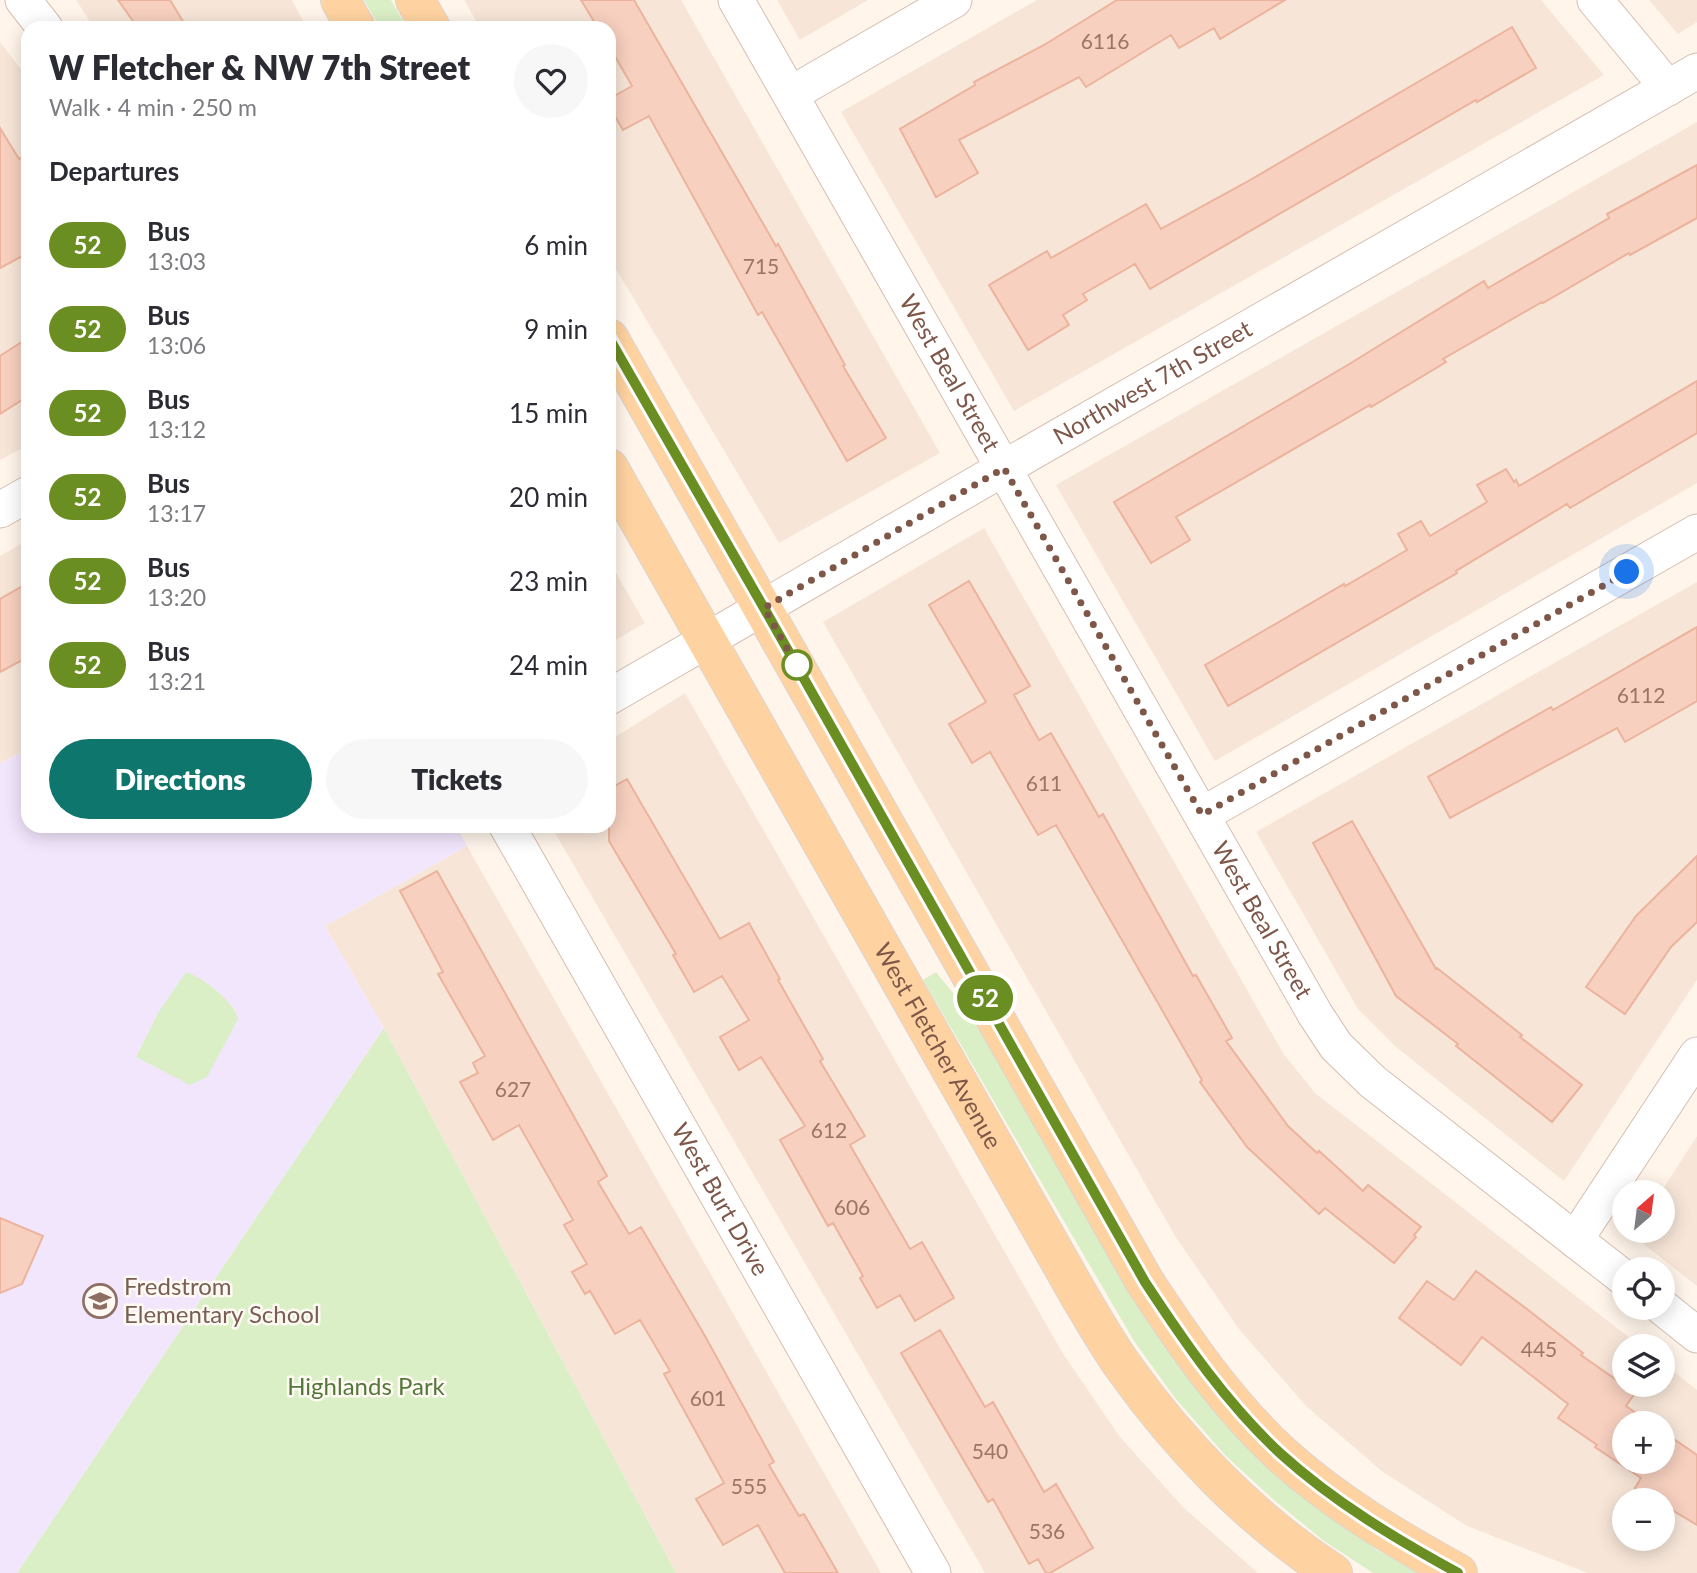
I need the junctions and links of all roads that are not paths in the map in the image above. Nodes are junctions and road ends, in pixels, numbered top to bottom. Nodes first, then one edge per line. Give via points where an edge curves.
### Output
1 (23, 0) edge
2 (340, 0) edge
3 (415, 0) edge
4 (736, 0) edge
5 (954, 0) edge
6 (1595, 0) edge
7 (40, 21) edge
8 (352, 21) edge
9 (427, 21) edge
10 (1683, 79) edge
11 (791, 94) junction
12 (616, 350) edge
13 (1004, 468) junction
14 (616, 480) edge
15 (21, 498) edge
16 (0, 510) edge
17 (1697, 532) edge
18 (764, 608) junction
19 (708, 641) junction
20 (616, 693) edge
21 (1202, 815) junction
22 (511, 833) edge
23 (1697, 1055) edge
24 (1575, 1240) junction
25 (1612, 1269) edge
26 (1675, 1317) edge
27 (1697, 1335) edge
28 (933, 1573) edge
29 (1333, 1573) edge
30 (1458, 1573) edge

1 - 7 street
2 - 8 main road
3 - 9 main road
4 - 11 street, West Beal Street
5 - 11 street
6 - 10 street
10 - 13 street, Northwest 7th Street
11 - 13 street, West Beal Street
12 - 18 main road
13 - 18 street, Northwest 7th Street
13 - 21 street, West Beal Street
14 - 19 main road, West Fletcher Avenue
15 - 16 street
17 - 21 street
18 - 19 street, Northwest 7th Street
18 - 30 main road via 1145,1282 1184,1343 1281,1454 1345,1505
19 - 20 street, Northwest 7th Street
19 - 29 main road, West Fletcher Avenue via 1122,1365 1210,1470 1255,1513
21 - 24 street, West Beal Street via 1336,1046 1373,1082
22 - 28 street, West Burt Drive
23 - 24 street
24 - 25 street, West Beal Street
26 - 27 street

